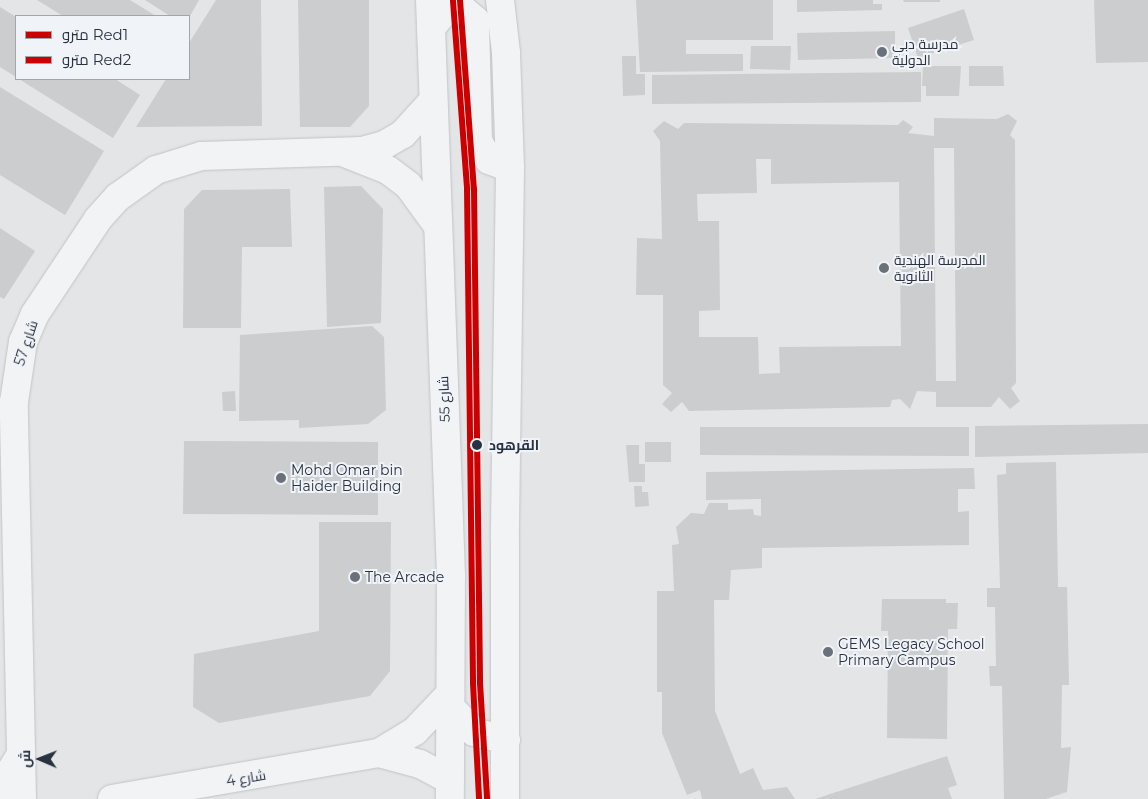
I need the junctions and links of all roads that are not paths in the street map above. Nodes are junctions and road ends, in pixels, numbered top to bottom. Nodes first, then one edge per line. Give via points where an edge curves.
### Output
1 (430, 0) edge
2 (500, 0) edge
3 (431, 28) junction
4 (433, 101) junction
5 (346, 153) junction
6 (510, 168) junction
7 (438, 226) junction
8 (450, 701) junction
9 (506, 740) junction
10 (379, 753) junction
11 (21, 754) junction
12 (0, 789) edge
13 (450, 789) edge
14 (22, 799) edge
15 (112, 799) edge
16 (506, 799) edge

1 - 3 street, شارع 55
2 - 6 street
3 - 4 street, شارع 55
3 - 6 street via 444,12 452,8 462,9 475,20 478,141 489,160
4 - 5 street, شارع 57 via 403,134 384,145
4 - 7 street, شارع 55
5 - 7 street, شارع 57 via 388,170 408,185
5 - 11 street, شارع 57 via 201,156 156,170 118,197 98,219 35,314 23,342 14,402
6 - 9 street via 504,540
7 - 8 street, شارع 55 via 451,576
8 - 9 street via 474,732
8 - 10 street, شارع 4 via 415,731
8 - 13 street, شارع 55
9 - 16 street
10 - 13 street, شارع 4 via 420,764
10 - 15 street, شارع 4
11 - 12 street
11 - 14 street, شارع 57

